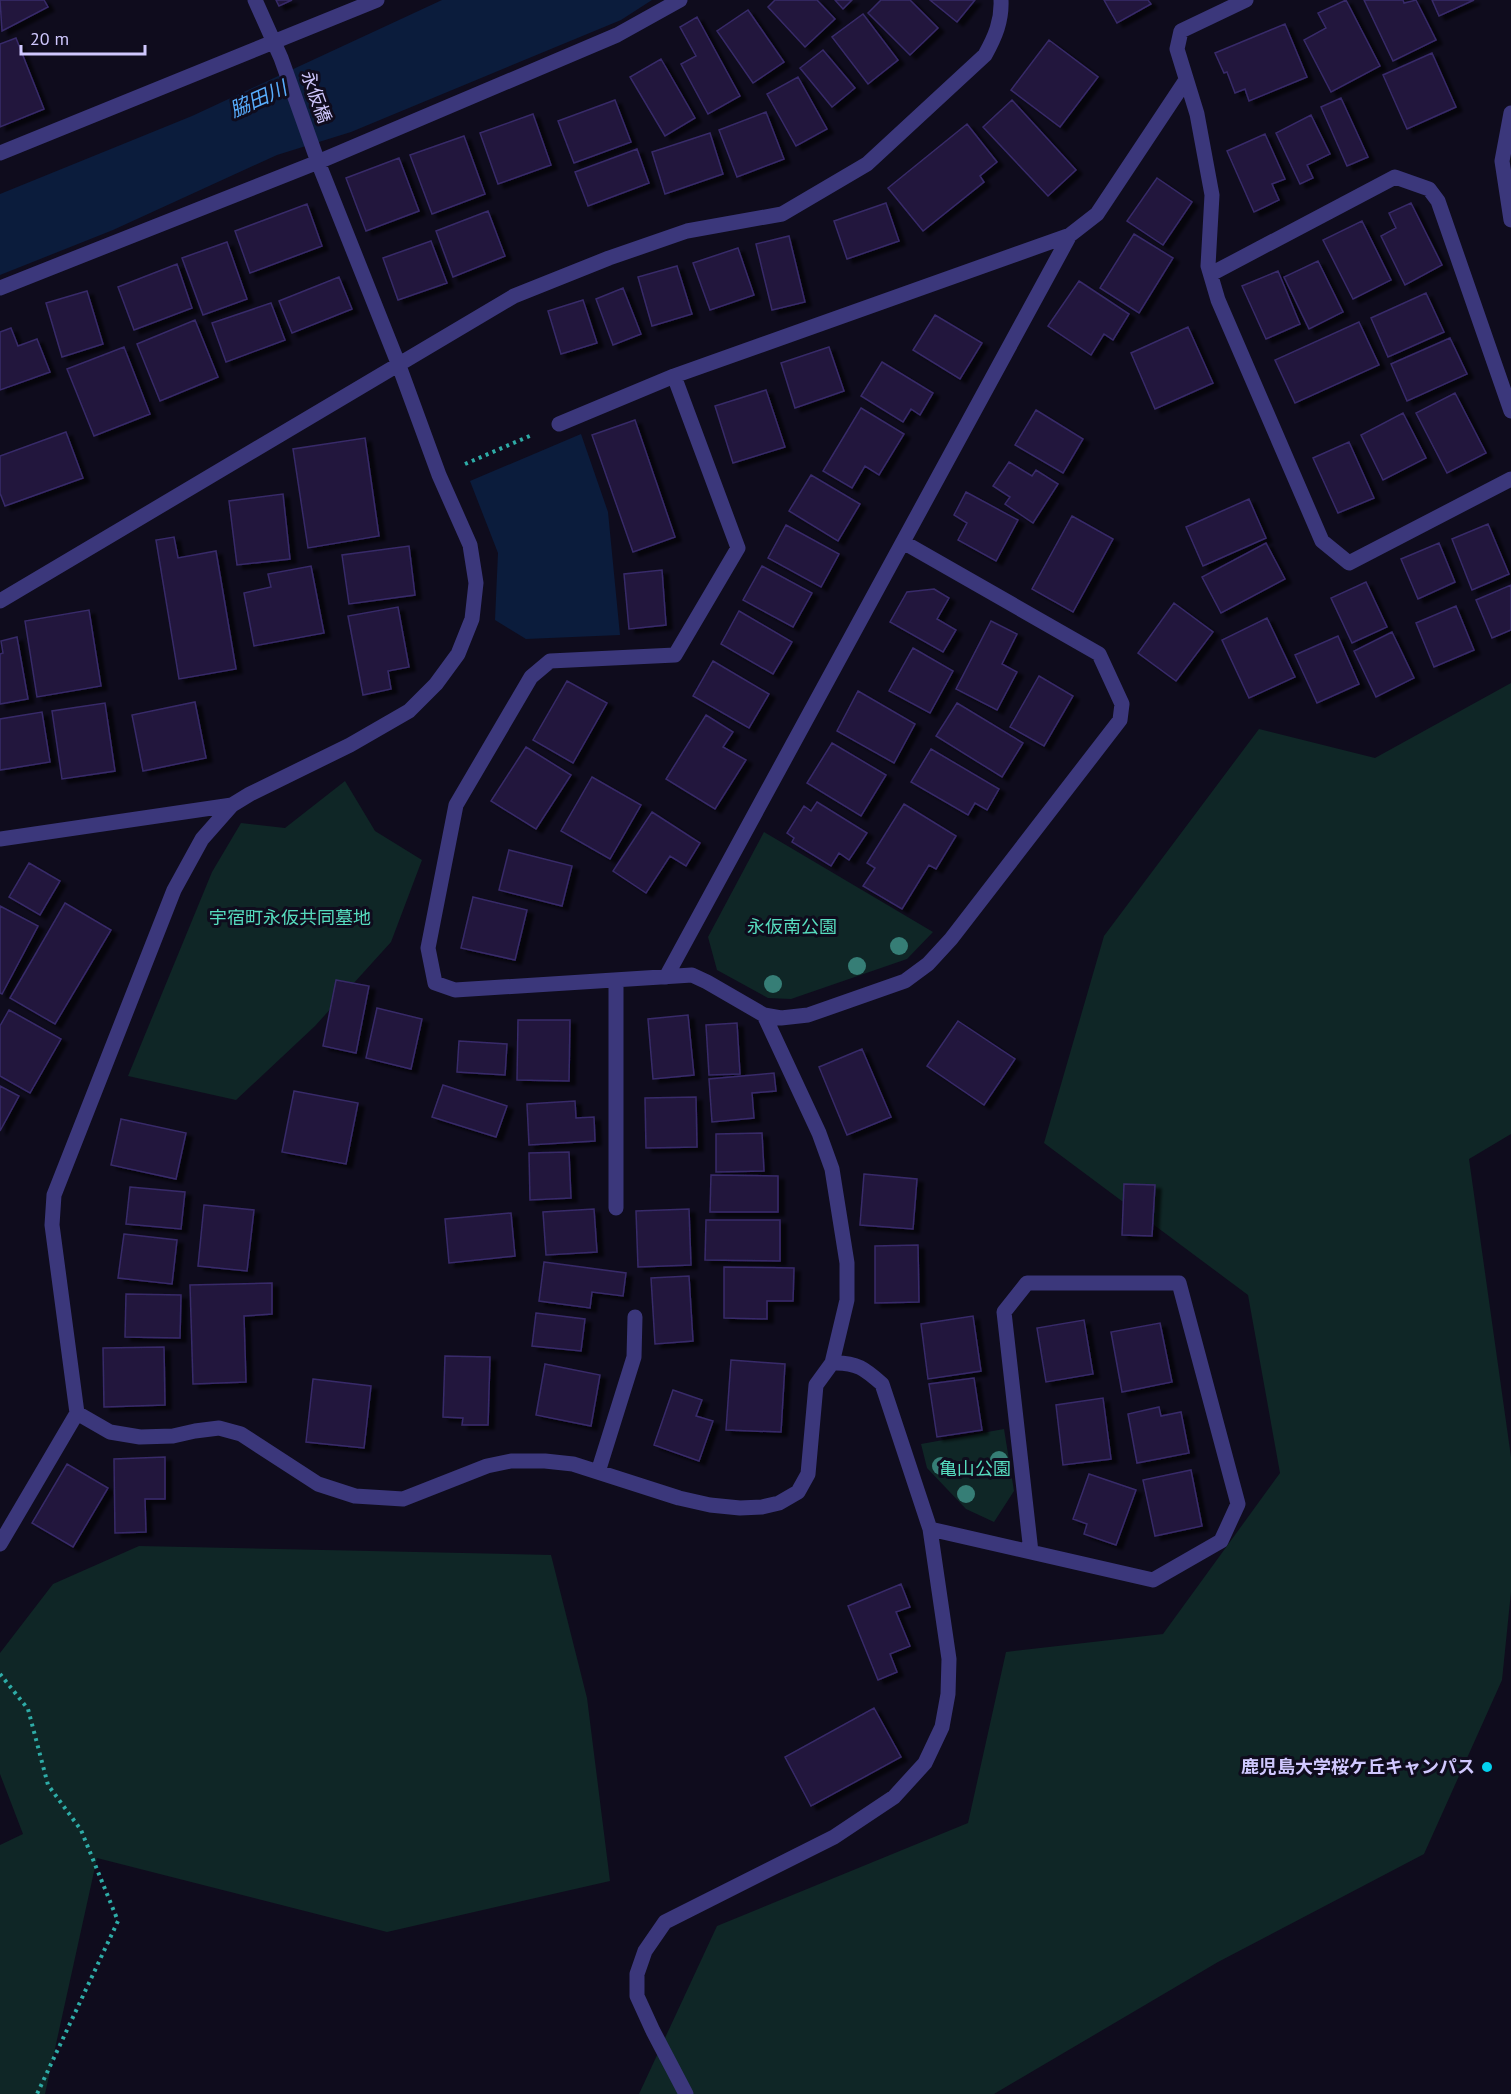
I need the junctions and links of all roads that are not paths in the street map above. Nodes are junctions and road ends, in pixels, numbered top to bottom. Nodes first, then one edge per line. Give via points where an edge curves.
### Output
1 (255, 0) edge
2 (377, 0) edge
3 (680, 0) edge
4 (1001, 0) edge
5 (1246, 0) edge
6 (274, 42) junction
7 (1186, 80) junction
8 (1511, 114) edge
9 (0, 153) edge
10 (316, 156) junction
11 (1511, 220) edge
12 (1070, 235) junction
13 (1211, 274) junction
14 (0, 288) edge
15 (398, 363) junction
16 (674, 376) junction
17 (1511, 411) edge
18 (559, 424) road end
19 (1511, 479) edge
20 (903, 542) junction
21 (0, 601) edge
22 (232, 805) junction
23 (0, 839) edge
24 (666, 977) junction
25 (616, 980) junction
26 (764, 1015) junction
27 (616, 1208) dead end
28 (635, 1317) dead end
29 (832, 1363) junction
30 (76, 1413) junction
31 (598, 1472) junction
32 (930, 1529) junction
33 (0, 1544) edge
34 (1031, 1552) junction
35 (686, 2094) edge

1 - 6 street, 永仮橋
2 - 6 street
3 - 10 street via 617,35
4 - 15 street via 996,36 986,55 867,164 782,214 687,231 514,296
5 - 7 street via 1181,31 1177,49
6 - 9 street
6 - 10 street, 永仮橋
7 - 12 street via 1097,214
7 - 13 street via 1197,114 1212,195 1208,266
8 - 11 street via 1502,161
10 - 14 street
10 - 15 street, 永仮橋
12 - 16 street
12 - 20 street
13 - 17 street via 1395,177 1429,189 1438,201
13 - 19 street via 1218,300 1322,541 1349,562
15 - 21 street
15 - 22 street, 永仮橋 via 439,475 470,545 476,583 471,619 458,654 409,711
16 - 18 street
16 - 25 street via 738,548 675,655 550,661 531,677 456,805 428,948 435,983 455,990
20 - 24 street
20 - 26 street via 1099,654 1122,704 1119,720 928,964 905,981 808,1015
22 - 23 street
22 - 30 street via 202,839 174,890 54,1195 52,1225
24 - 25 street
24 - 26 street via 692,975
25 - 27 street
26 - 29 street via 832,1169 847,1263 847,1300
28 - 31 street via 634,1357
29 - 31 street via 816,1385 808,1474 798,1492 779,1503 762,1508 710,1505
29 - 32 street via 848,1362 882,1384
30 - 31 street via 110,1432 140,1437 219,1428 241,1434 318,1484 355,1496 381,1499 403,1499 487,1466 511,1461 573,1464
30 - 33 street
32 - 34 street
32 - 35 street via 949,1659 942,1727 925,1763 894,1797 834,1837 665,1922 645,1951 637,1974 637,1996
34 - 34 street via 1153,1580 1221,1541 1238,1504 1179,1283 1027,1283 1004,1312

